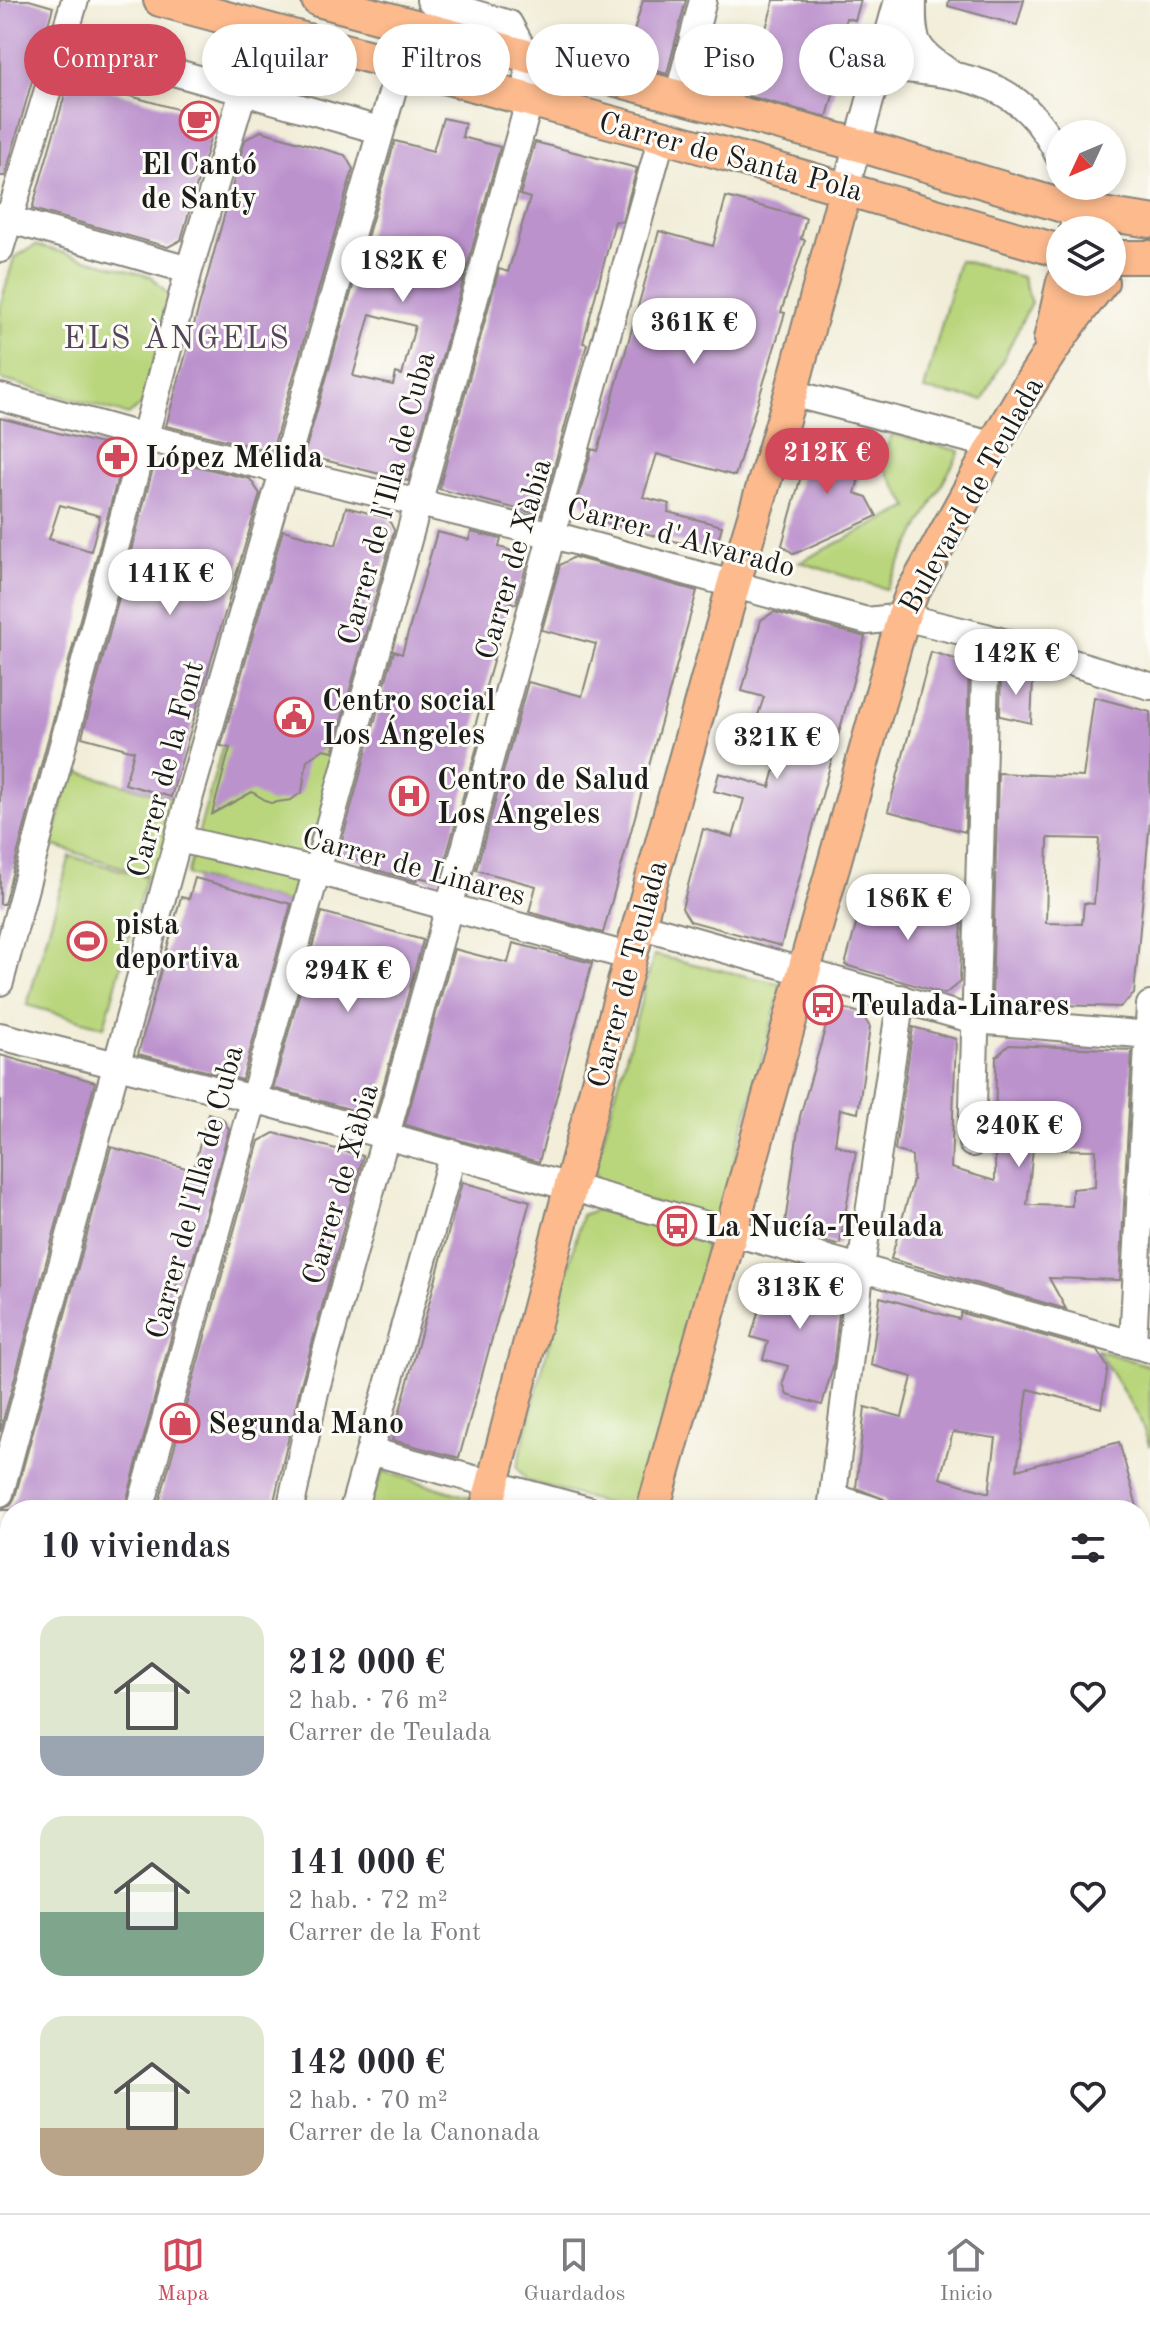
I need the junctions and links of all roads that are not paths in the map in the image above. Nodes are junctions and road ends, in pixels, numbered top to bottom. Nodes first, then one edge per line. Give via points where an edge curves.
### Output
1 (75, 0) edge
2 (160, 0) edge
3 (318, 0) edge
4 (430, 0) edge
5 (703, 0) edge
6 (898, 0) edge
7 (913, 0) edge
8 (69, 24) edge
9 (891, 24) edge
10 (526, 55) edge
11 (526, 57) edge
12 (373, 58) edge
13 (914, 71) edge
14 (956, 76) junction
15 (659, 92) edge
16 (45, 96) edge
17 (242, 96) edge
18 (257, 96) edge
19 (390, 96) edge
20 (508, 96) edge
21 (529, 96) edge
22 (871, 96) edge
23 (678, 97) junction
24 (529, 102) junction
25 (379, 130) junction
26 (1046, 134) edge
27 (662, 136) junction
28 (859, 145) junction
29 (846, 187) junction
30 (1073, 209) edge
31 (4, 218) edge
32 (1150, 221) edge
33 (1046, 247) edge
34 (0, 249) edge
35 (189, 270) junction
36 (1060, 296) edge
37 (1091, 296) edge
38 (1046, 359) junction
39 (791, 393) junction
40 (0, 397) edge
41 (147, 438) junction
42 (996, 446) junction
43 (282, 469) junction
44 (417, 504) junction
45 (553, 535) junction
46 (734, 583) junction
47 (903, 617) junction
48 (986, 637) junction
49 (1150, 686) edge
50 (179, 839) junction
51 (318, 871) junction
52 (448, 909) junction
53 (639, 925) junction
54 (631, 957) junction
55 (802, 970) junction
56 (0, 982) edge
57 (901, 998) junction
58 (1150, 1005) edge
59 (975, 1020) junction
60 (1148, 1035) edge
61 (0, 1036) edge
62 (118, 1064) junction
63 (254, 1099) junction
64 (386, 1136) junction
65 (1146, 1142) edge
66 (972, 1143) dead end
67 (453, 1153) junction
68 (571, 1188) junction
69 (730, 1234) junction
70 (861, 1267) junction
71 (1142, 1346) edge
72 (370, 1451) junction
73 (0, 1493) edge
74 (491, 1496) edge
75 (143, 1500) edge
76 (292, 1500) edge
77 (356, 1500) edge
78 (519, 1500) edge
79 (656, 1500) edge
80 (832, 1500) edge

1 - 8 street
2 - 12 main road, Carrer de Santa Pola
3 - 11 main road, Carrer de Santa Pola
4 - 10 street via 509,24
5 - 23 street
6 - 9 street, Carrer de Teulada
7 - 14 street via 912,32 922,55
13 - 14 street
14 - 26 street via 1005,91
15 - 23 main road, Carrer de Santa Pola
16 - 31 street
17 - 35 street
18 - 25 street
19 - 25 street, Carrer de la Font
20 - 24 main road, Carrer de Santa Pola
21 - 24 street, Carrer de l'Illa de Cuba
22 - 28 street, Carrer de Teulada
23 - 28 main road, Carrer de Santa Pola
24 - 27 main road, Carrer de Santa Pola
24 - 44 street, Carrer de l'Illa de Cuba
25 - 43 street, Carrer de la Font
27 - 29 main road, Carrer de Santa Pola
27 - 45 street, Carrer de Xàbia
28 - 29 street, Carrer de Teulada
28 - 30 main road, Carrer de Santa Pola
29 - 33 main road, Carrer de Santa Pola
29 - 39 main road, Carrer de Teulada
30 - 32 main road, Carrer de Santa Pola
31 - 34 street
31 - 35 street
35 - 41 street
36 - 38 main road, Bulevard de Teulada
37 - 38 main road, Bulevard de Teulada
38 - 42 main road, Bulevard de Teulada
39 - 42 street
39 - 46 main road, Carrer de Teulada
40 - 41 street, Carrer d'Alvarado
41 - 43 street, Carrer d'Alvarado
41 - 56 street
42 - 47 main road, Bulevard de Teulada
43 - 44 street, Carrer d'Alvarado
43 - 50 street, Carrer de la Font
44 - 45 street, Carrer d'Alvarado
44 - 51 street, Carrer de l'Illa de Cuba
45 - 46 street, Carrer d'Alvarado
45 - 52 street, Carrer de Xàbia
46 - 47 street, Carrer d'Alvarado via 867,621
46 - 53 main road, Carrer de Teulada
47 - 48 street, Carrer d'Alvarado
47 - 55 main road, Bulevard de Teulada
48 - 49 street, Carrer d'Alvarado
48 - 59 street
50 - 51 street, Carrer de Linares
50 - 62 street, Carrer de la Font
51 - 52 street, Carrer de Linares
51 - 63 street, Carrer de l'Illa de Cuba
52 - 54 street, Carrer de Linares
52 - 64 street, Carrer de Xàbia
53 - 54 main road, Carrer de Teulada
53 - 55 street
54 - 68 main road, Carrer de Teulada
55 - 57 street
55 - 69 main road, Bulevard de Teulada
57 - 59 street
57 - 70 street
58 - 60 street
59 - 60 street
59 - 66 street
60 - 65 street
61 - 62 street
62 - 63 street
62 - 73 street, Carrer de la Font
63 - 64 street
63 - 75 street, Carrer de l'Illa de Cuba
64 - 67 street
64 - 76 street, Carrer de Xàbia via 315,1392
65 - 71 street
67 - 68 street
67 - 72 street
68 - 69 street
68 - 74 main road, Carrer de Teulada
69 - 70 street
69 - 79 main road, Bulevard de Teulada
70 - 71 street
70 - 80 street
72 - 74 street
72 - 77 street
74 - 78 street

